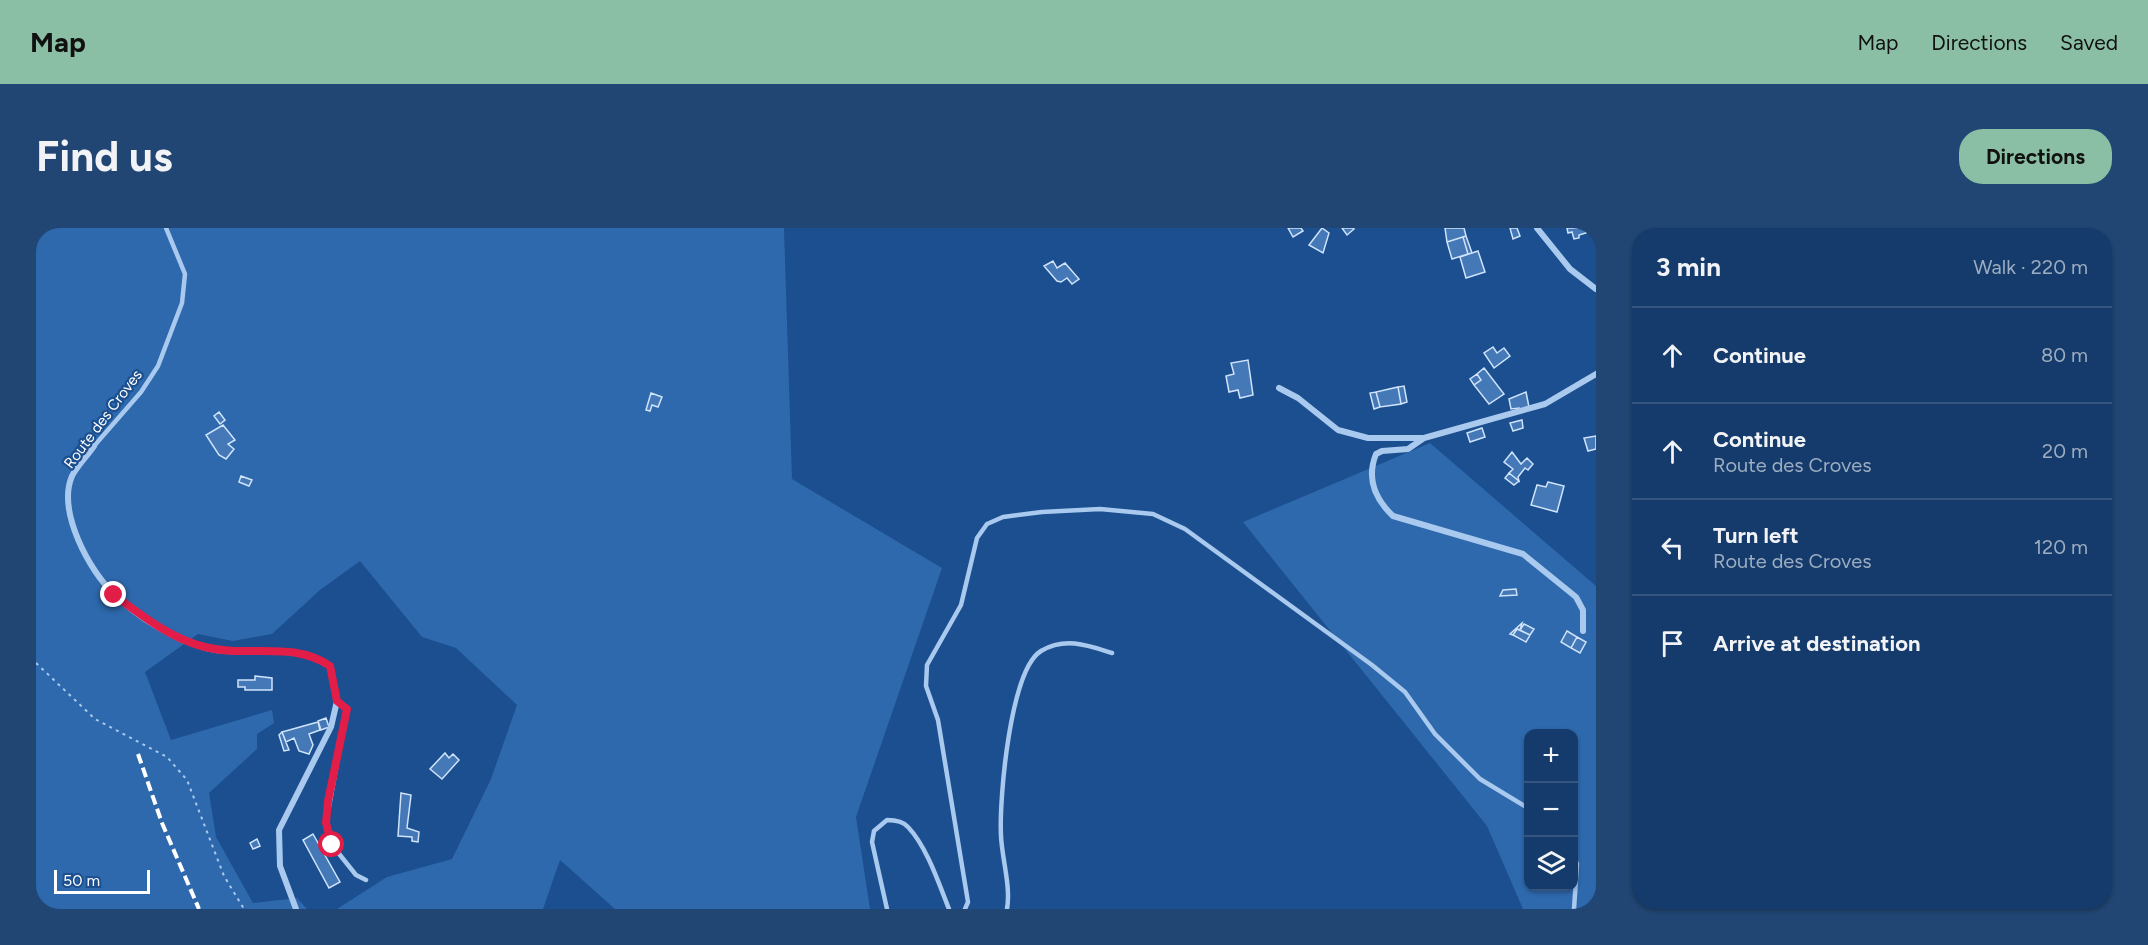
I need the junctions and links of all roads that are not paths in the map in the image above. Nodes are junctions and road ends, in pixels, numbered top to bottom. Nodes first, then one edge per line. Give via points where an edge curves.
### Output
1 (166, 228) edge
2 (1537, 228) edge
3 (1596, 290) edge
4 (1596, 374) edge
5 (1280, 388) dead end
6 (1424, 438) junction
7 (94, 446) joint
8 (1583, 631) dead end
9 (1112, 653) dead end
10 (337, 701) junction
11 (1524, 806) edge
12 (366, 880) dead end
13 (1575, 891) edge
14 (296, 909) edge
15 (887, 909) edge
16 (949, 909) edge
17 (965, 909) edge
18 (1007, 909) edge
19 (1574, 909) edge

1 - 7 lane, Route des Croves via 185,274 183,303 158,366
2 - 3 street via 1570,269
4 - 6 street via 1545,404
5 - 6 street via 1338,430 1368,438
6 - 8 street via 1408,449 1376,454 1373,490 1378,501 1393,516 1523,554 1576,597 1583,610
7 - 10 street, Route des Croves via 72,476 68,501 75,533 92,566 114,595 176,636 206,648 255,653 299,651 316,656 330,666
9 - 18 lane via 1080,643 1057,644 1039,652 1023,673 1014,701 1001,834
10 - 12 lane via 347,709 326,823 332,845 356,875
10 - 14 street, Route des Croves via 319,756 279,830 280,866
11 - 17 lane via 1480,779 1435,734 1405,692 1185,528 1154,514 1100,509 1003,517 987,524 977,538 961,605 927,665 926,686 938,720 968,902
13 - 19 lane
15 - 16 lane via 872,842 874,831 886,819 908,827

